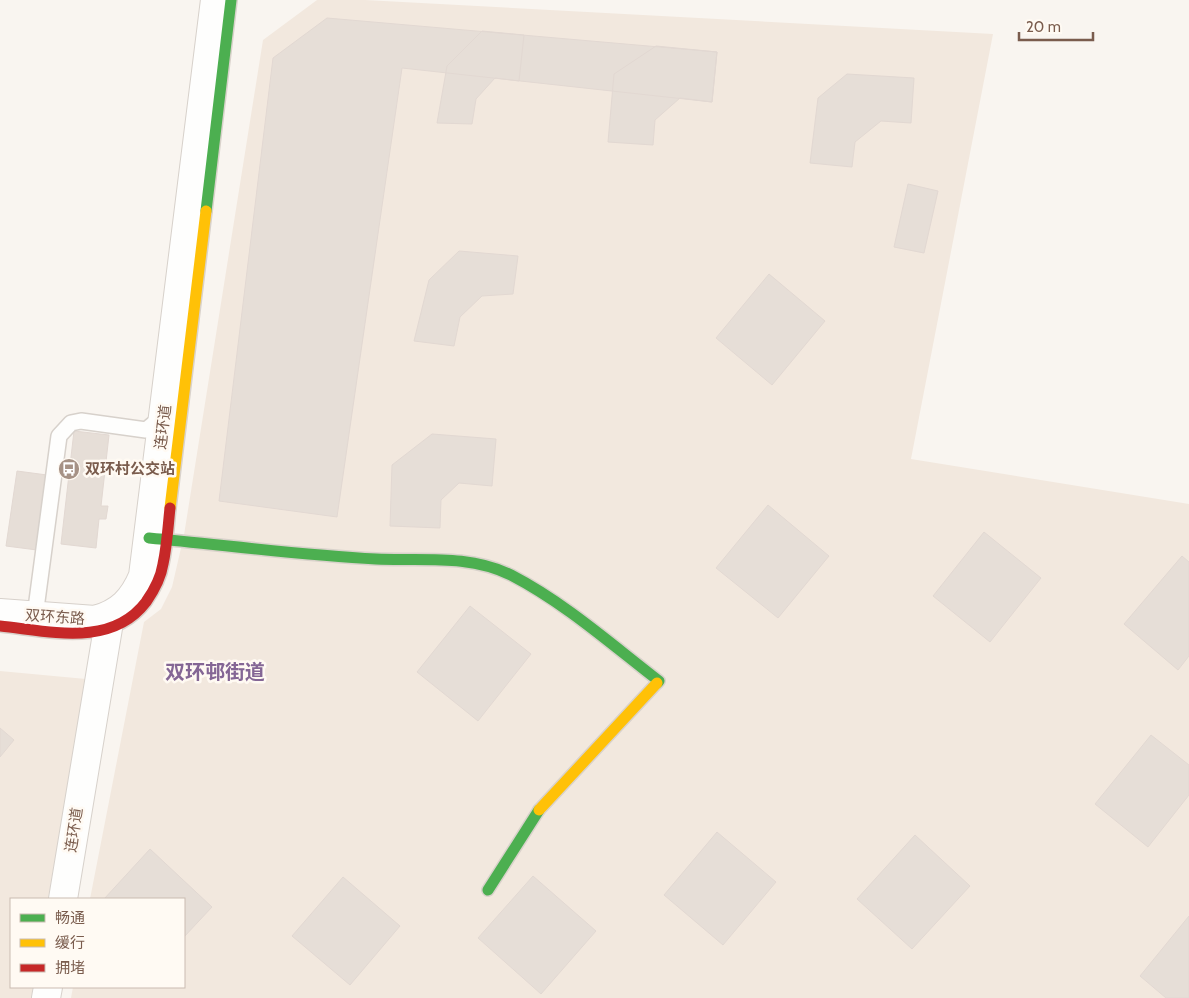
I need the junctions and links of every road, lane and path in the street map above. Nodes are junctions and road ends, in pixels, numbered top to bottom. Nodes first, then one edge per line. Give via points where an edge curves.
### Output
1 (215, 0) edge
2 (231, 0) edge
3 (164, 414) junction
4 (157, 539) junction
5 (0, 613) edge
6 (42, 623) junction
7 (108, 623) junction
8 (0, 626) edge
9 (488, 890) dead end
10 (62, 898) edge

1 - 3 street, 连环道
2 - 4 street
3 - 4 street, 连环道
3 - 6 lane via 146,430 81,421 65,427 59,436
4 - 7 street, 连环道 via 139,584 124,607
4 - 9 street via 377,560 442,559 485,566 510,574 570,612 659,680 535,814
5 - 6 street, 双环东路
6 - 7 street, 双环东路 via 94,620
6 - 8 street, 双环东路
7 - 10 street, 连环道

